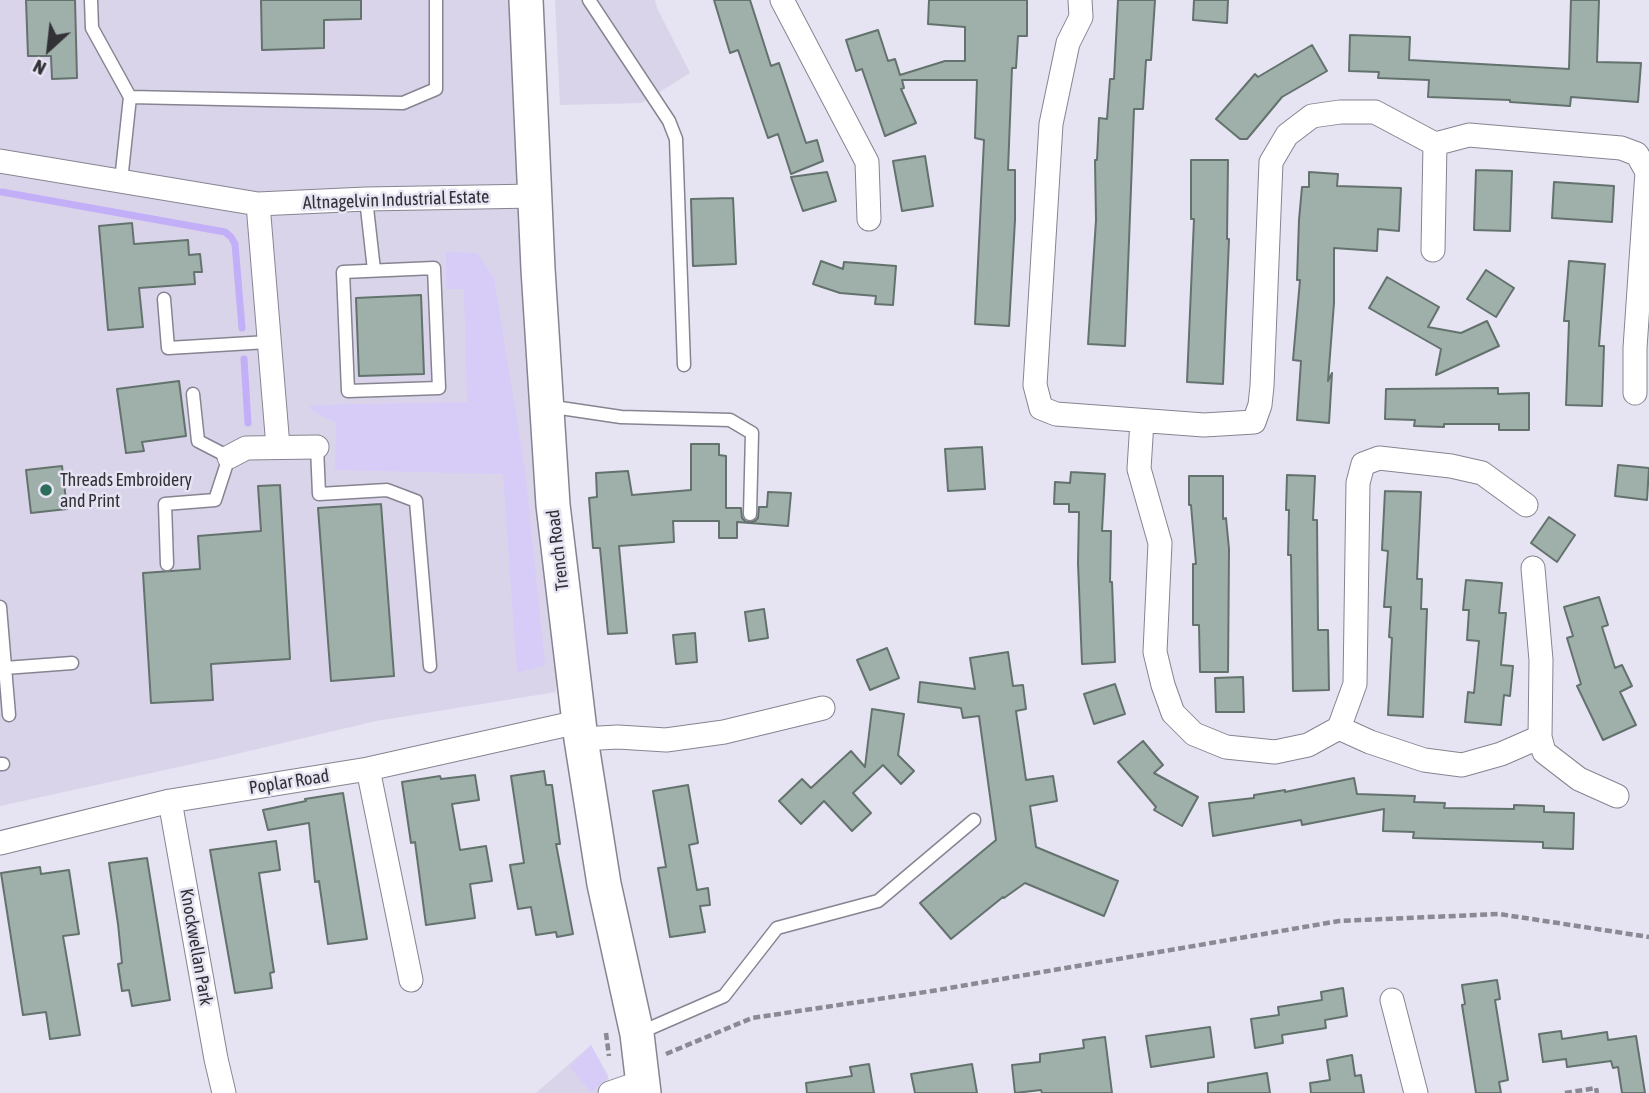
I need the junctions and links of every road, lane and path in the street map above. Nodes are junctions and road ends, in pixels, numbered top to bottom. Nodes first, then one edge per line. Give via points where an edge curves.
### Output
1 (91, 0) edge
2 (436, 0) edge
3 (526, 0) edge
4 (589, 0) edge
5 (782, 0) edge
6 (1080, 0) edge
7 (130, 97) junction
8 (1435, 144) junction
9 (0, 162) edge
10 (121, 181) junction
11 (535, 196) junction
12 (366, 199) junction
13 (258, 204) junction
14 (869, 219) dead end
15 (1433, 250) dead end
16 (374, 270) junction
17 (164, 299) dead end
18 (268, 342) junction
19 (684, 365) dead end
20 (1635, 393) dead end
21 (193, 394) dead end
22 (547, 406) junction
23 (1142, 421) junction
24 (278, 447) junction
25 (317, 447) joint
26 (229, 457) junction
27 (1526, 505) dead end
28 (750, 514) dead end
29 (167, 564) dead end
30 (1533, 568) dead end
31 (0, 607) edge
32 (72, 663) dead end
33 (430, 666) dead end
34 (5, 668) junction
35 (823, 708) dead end
36 (9, 715) dead end
37 (1339, 728) junction
38 (580, 730) junction
39 (1540, 737) junction
40 (368, 769) junction
41 (1616, 796) dead end
42 (170, 801) junction
43 (974, 820) dead end
44 (0, 843) edge
45 (1649, 936) edge
46 (411, 980) dead end
47 (1392, 1000) dead end
48 (641, 1068) edge
49 (224, 1093) edge
50 (610, 1093) edge
51 (1416, 1093) edge
52 (1564, 1093) edge
53 (1597, 1093) edge

1 - 7 lane via 92,28
2 - 7 lane via 436,89 403,103
3 - 11 street, Trench Road
4 - 19 lane via 669,121 676,139
5 - 14 street via 867,162
6 - 23 street via 1081,16 1068,43 1051,124 1035,385 1041,408 1056,414
7 - 10 lane
8 - 15 street
8 - 20 street via 1469,135 1637,153 1647,172
8 - 23 street via 1375,112 1312,116 1287,135 1271,162 1261,405 1254,422
9 - 10 street, Altnagelvin Industrial Estate
10 - 13 street, Altnagelvin Industrial Estate
11 - 12 street, Altnagelvin Industrial Estate
11 - 22 street, Trench Road
12 - 13 street, Altnagelvin Industrial Estate
12 - 16 lane
13 - 18 street
16 - 16 lane via 343,272 348,391 439,387 433,268
17 - 18 lane via 168,348
18 - 24 street
21 - 26 lane via 198,441
22 - 28 lane via 621,417 730,420 752,433
22 - 38 street, Trench Road via 553,505
23 - 37 street via 1139,469 1160,543 1155,652 1173,713 1194,734 1226,747 1275,752 1308,745
24 - 25 street
24 - 26 street via 246,448
25 - 33 lane via 319,494 387,490 416,501
26 - 29 lane via 215,500 165,504
27 - 37 street via 1482,473 1379,458 1363,464 1358,483 1355,684
30 - 39 street via 1541,660
31 - 34 lane
32 - 34 lane
34 - 36 lane
35 - 38 street, Poplar Road via 724,732 666,740
37 - 39 street via 1424,760 1462,765
38 - 40 street, Poplar Road
38 - 48 street, Trench Road via 604,884
39 - 41 street via 1544,752 1562,768
40 - 42 street, Poplar Road
40 - 46 street
42 - 44 street, Poplar Road
42 - 49 street, Knockwellan Park
43 - 48 lane via 878,901 777,928 724,996
45 - 48 path via 1499,914 1339,921 752,1018
47 - 51 street
48 - 50 street
52 - 53 path via 1596,1088

